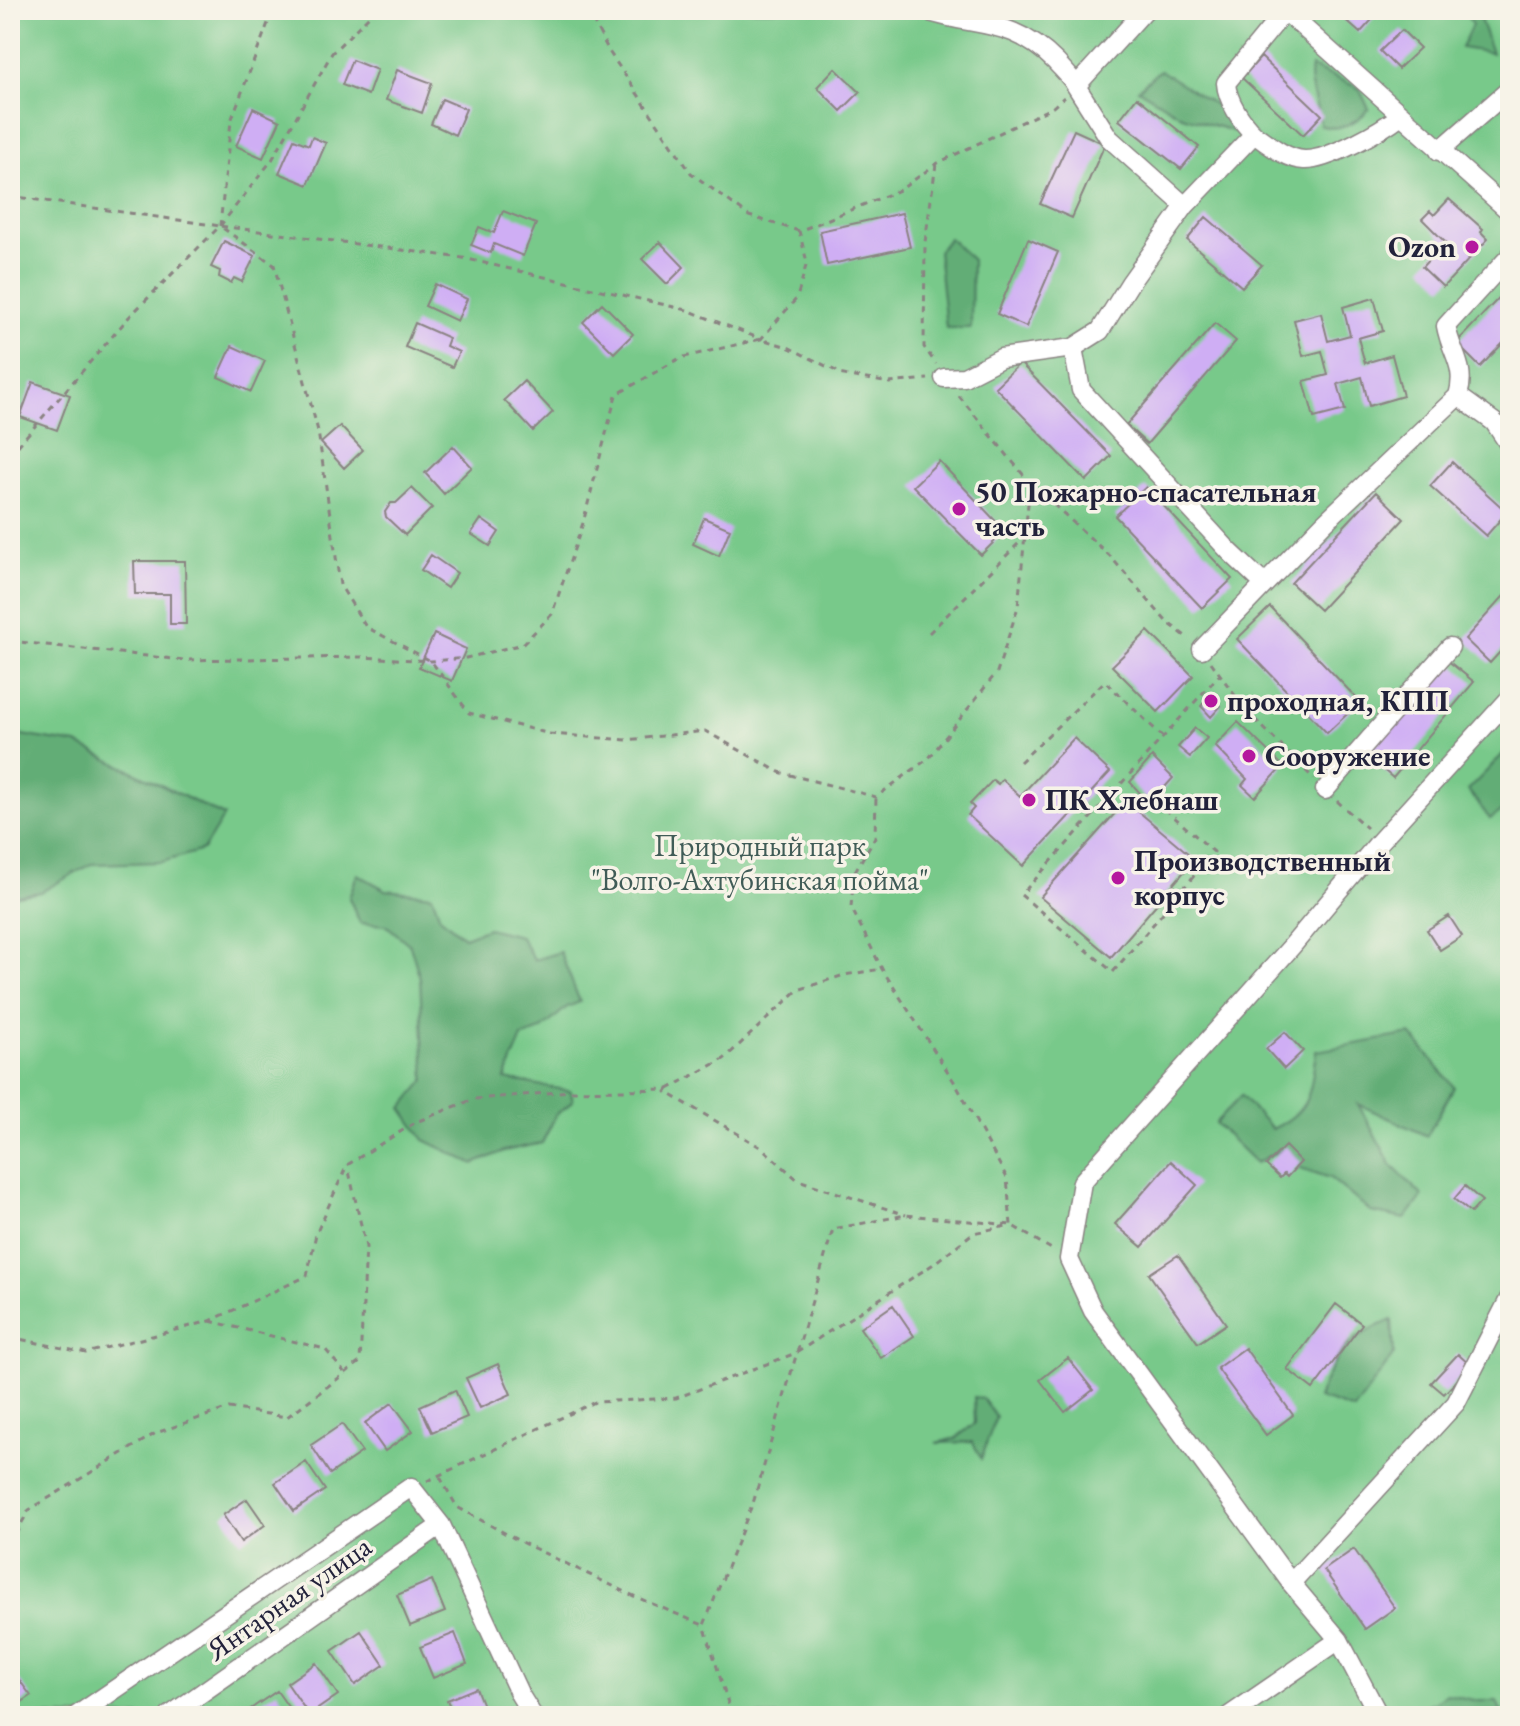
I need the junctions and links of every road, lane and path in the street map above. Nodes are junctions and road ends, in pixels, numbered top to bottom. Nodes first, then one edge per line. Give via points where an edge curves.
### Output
1 (273, 10) edge
2 (375, 10) edge
3 (587, 10) edge
4 (924, 10) edge
5 (1145, 10) edge
6 (1285, 10) edge
7 (1076, 86) junction
8 (1510, 89) edge
9 (1401, 115) junction
10 (1254, 134) junction
11 (1439, 151) junction
12 (936, 164) junction
13 (10, 196) edge
14 (1185, 206) junction
15 (1510, 212) edge
16 (220, 226) junction
17 (799, 231) junction
18 (1510, 256) edge
19 (761, 339) junction
20 (1073, 348) junction
21 (944, 378) junction
22 (1458, 396) junction
23 (1510, 446) edge
24 (11, 452) edge
25 (1030, 483) junction
26 (1024, 538) junction
27 (1264, 584) junction
28 (929, 633) dead end
29 (10, 641) edge
30 (1450, 647) dead end
31 (1202, 649) junction
32 (431, 661) junction
33 (1220, 674) junction
34 (1510, 698) edge
35 (1163, 737) junction
36 (1020, 762) dead end
37 (1325, 790) junction
38 (876, 797) junction
39 (1165, 809) dead end
40 (1380, 841) junction
41 (882, 969) junction
42 (668, 1089) junction
43 (347, 1165) junction
44 (906, 1215) junction
45 (1011, 1225) junction
46 (1069, 1259) junction
47 (1510, 1297) edge
48 (210, 1321) junction
49 (10, 1337) edge
50 (796, 1353) junction
51 (345, 1373) junction
52 (441, 1525) junction
53 (10, 1544) edge
54 (1291, 1583) junction
55 (704, 1625) junction
56 (1339, 1640) junction
57 (76, 1716) edge
58 (169, 1716) edge
59 (533, 1716) edge
60 (732, 1716) edge
61 (1229, 1716) edge
62 (1379, 1716) edge

1 - 16 path via 231,121
2 - 16 path via 332,53 272,160
3 - 17 path via 691,173 749,216
4 - 7 street via 1006,28 1042,48
5 - 7 street
6 - 9 street
6 - 10 street via 1226,83 1244,125
7 - 12 path via 1053,107
7 - 14 street via 1109,138
8 - 11 street
9 - 10 street via 1344,149 1305,160
9 - 11 street
10 - 14 street
11 - 15 street
12 - 17 path via 900,190
12 - 21 path via 925,242 924,347
13 - 16 path
14 - 20 street via 1100,331
16 - 19 path via 463,258 687,310
16 - 24 path via 129,317
16 - 32 path via 274,265 318,431 340,585 366,627
17 - 19 path via 807,262 797,298
18 - 22 street via 1446,326 1461,372
19 - 21 path via 838,374 889,383
19 - 32 path via 680,358 616,395 583,523 552,614 523,644
20 - 21 street via 1001,358 964,377
20 - 27 street via 1081,390
21 - 25 path
22 - 23 street via 1494,422
22 - 27 street
25 - 26 path
25 - 31 path via 1110,556 1166,621
26 - 28 path
26 - 38 path via 1018,607 997,672 929,758
27 - 31 street
29 - 32 path via 183,660
30 - 37 street
31 - 33 path
32 - 38 path via 469,713 550,734 627,740 705,731 779,772
33 - 35 path
33 - 37 path via 1244,708
34 - 40 street
35 - 36 path via 1105,681
35 - 39 path via 1021,895 1113,972 1214,852
37 - 40 path
38 - 41 path via 875,837 854,873 851,907
40 - 46 street via 1082,1182
41 - 42 path via 798,990 724,1059
41 - 45 path via 955,1083 1007,1178
42 - 43 path via 474,1099 416,1122
42 - 44 path via 762,1148 798,1180
43 - 48 path via 316,1234 307,1276
43 - 51 path via 366,1247 360,1362
44 - 45 path
44 - 50 path via 833,1229
45 - 46 path
45 - 50 path via 973,1233
46 - 54 street via 1093,1311
47 - 54 street via 1456,1403
48 - 49 path via 86,1353
48 - 51 path via 325,1349
50 - 55 path via 754,1500
50 - 55 path via 676,1398 595,1402 440,1477 457,1507 636,1597
51 - 53 path via 287,1417 229,1408 156,1433 29,1510
52 - 57 street via 411,1487
52 - 58 street, Янтарная улица
52 - 59 street
54 - 56 street
55 - 60 path
56 - 61 street
56 - 62 street

